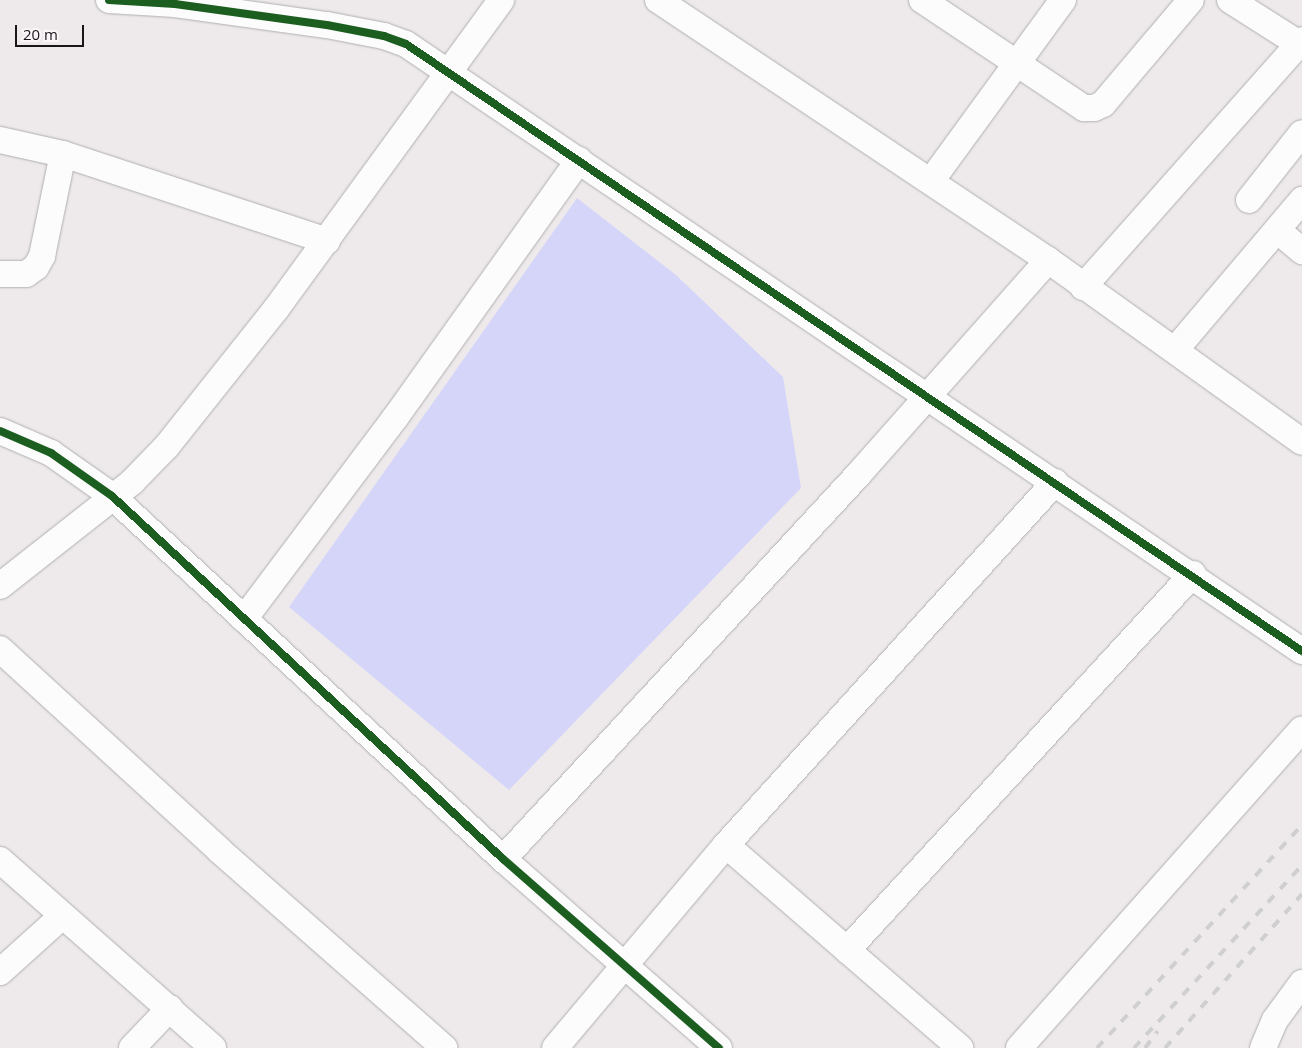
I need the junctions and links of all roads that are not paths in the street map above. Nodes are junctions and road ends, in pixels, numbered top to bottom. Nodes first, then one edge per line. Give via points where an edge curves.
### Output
1 (109, 0) edge
2 (501, 0) edge
3 (658, 0) edge
4 (922, 0) edge
5 (1063, 0) edge
6 (1191, 0) edge
7 (1230, 0) edge
8 (1297, 55) edge
9 (1016, 63) junction
10 (450, 73) junction
11 (1302, 133) edge
12 (0, 140) edge
13 (62, 154) junction
14 (579, 160) junction
15 (931, 181) junction
16 (1249, 200) dead end
17 (1302, 200) edge
18 (1276, 230) junction
19 (327, 241) junction
20 (1302, 250) edge
21 (1048, 260) junction
22 (0, 274) edge
23 (1083, 287) junction
24 (1175, 350) junction
25 (928, 396) junction
26 (0, 431) edge
27 (1302, 442) edge
28 (1056, 482) junction
29 (112, 496) junction
30 (1193, 574) junction
31 (0, 586) edge
32 (244, 619) junction
33 (0, 649) edge
34 (1302, 651) edge
35 (1302, 729) edge
36 (726, 845) junction
37 (503, 859) junction
38 (0, 860) edge
39 (60, 917) junction
40 (847, 950) junction
41 (626, 965) junction
42 (0, 972) edge
43 (1302, 983) edge
44 (170, 1008) junction
45 (132, 1048) edge
46 (213, 1048) edge
47 (444, 1048) edge
48 (555, 1048) edge
49 (719, 1048) edge
50 (960, 1048) edge
51 (1018, 1048) edge
52 (1263, 1048) edge

1 - 10 street via 175,4 384,36 406,44
2 - 10 street
3 - 15 street
4 - 9 street
5 - 9 street
6 - 9 street via 1103,104 1094,108 1084,108
7 - 8 street
8 - 23 street
9 - 15 street
10 - 14 street
10 - 19 street
11 - 16 street
12 - 13 street
13 - 19 street
13 - 22 street via 42,256 26,274
14 - 25 street
14 - 32 street via 395,418
15 - 21 street
17 - 18 street
18 - 20 street
18 - 24 street
19 - 29 street via 167,446
21 - 23 street
21 - 25 street
23 - 24 street
24 - 27 street
25 - 28 street
25 - 37 street
26 - 29 street via 51,453
28 - 30 street
28 - 36 street
29 - 31 street
29 - 32 street
30 - 34 street
30 - 40 street
32 - 37 street
33 - 47 street via 219,850
35 - 51 street
36 - 40 street
36 - 41 street
37 - 41 street
38 - 39 street
39 - 42 street
39 - 44 street
40 - 50 street
41 - 48 street
41 - 49 street
43 - 52 street via 1275,1020
44 - 45 street
44 - 46 street

